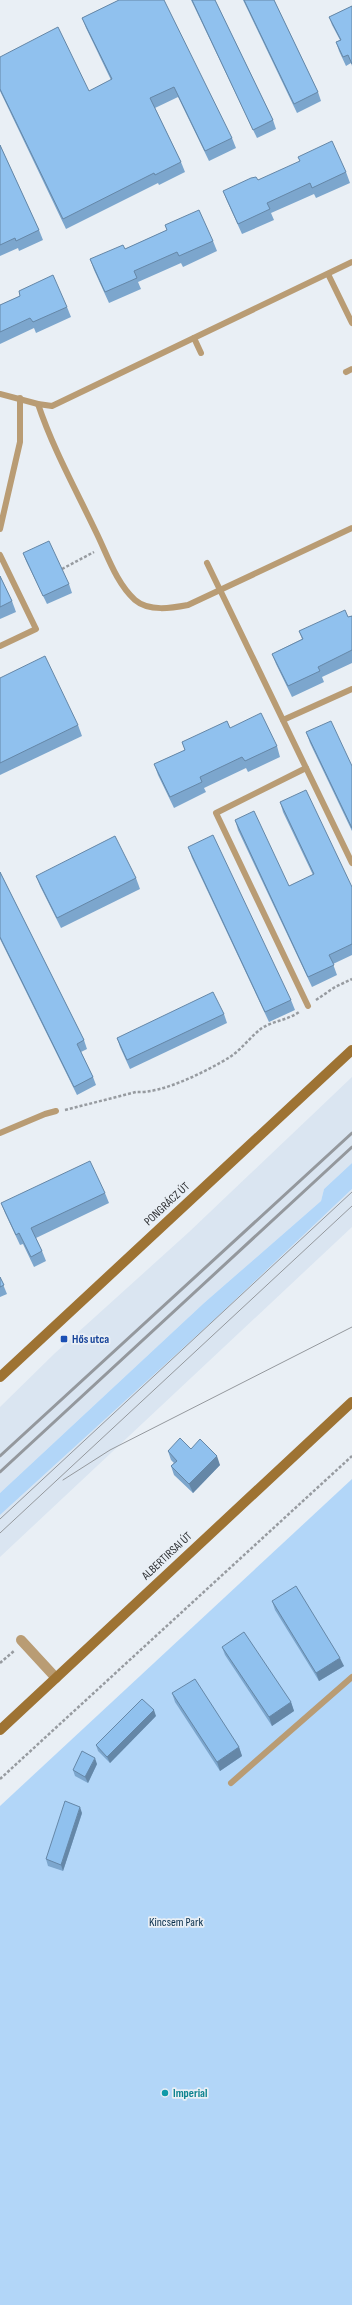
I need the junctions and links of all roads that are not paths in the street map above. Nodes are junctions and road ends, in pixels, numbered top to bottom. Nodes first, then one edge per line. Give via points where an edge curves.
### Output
1 (352, 262) edge
2 (328, 274) junction
3 (352, 323) edge
4 (194, 338) junction
5 (201, 353) dead end
6 (0, 394) edge
7 (20, 398) junction
8 (38, 404) junction
9 (352, 528) edge
10 (0, 529) edge
11 (0, 555) edge
12 (207, 563) dead end
13 (220, 590) junction
14 (0, 646) edge
15 (352, 689) edge
16 (283, 720) junction
17 (306, 768) junction
18 (352, 863) edge
19 (308, 1006) road end
20 (352, 1050) edge
21 (56, 1111) road end
22 (0, 1133) edge
23 (0, 1377) edge
24 (352, 1402) edge
25 (22, 1641) road end
26 (352, 1677) edge
27 (56, 1678) junction
28 (0, 1730) edge
29 (231, 1783) dead end

1 - 2 lane
2 - 3 lane
2 - 4 lane
4 - 5 lane
4 - 8 lane via 52,406
6 - 7 lane
7 - 8 lane
7 - 10 lane via 20,442
8 - 13 lane via 48,433 119,579 136,600 151,607 171,608 188,605
9 - 13 lane
11 - 14 lane via 36,629
12 - 13 lane
13 - 16 lane
15 - 16 lane
16 - 17 lane
17 - 18 lane
17 - 19 lane via 216,813
20 - 23 street, PONGRÁCZ ÚT
21 - 22 lane
24 - 27 street, ALBERTIRSAI ÚT
25 - 27 street
26 - 29 lane
27 - 28 street, ALBERTIRSAI ÚT

